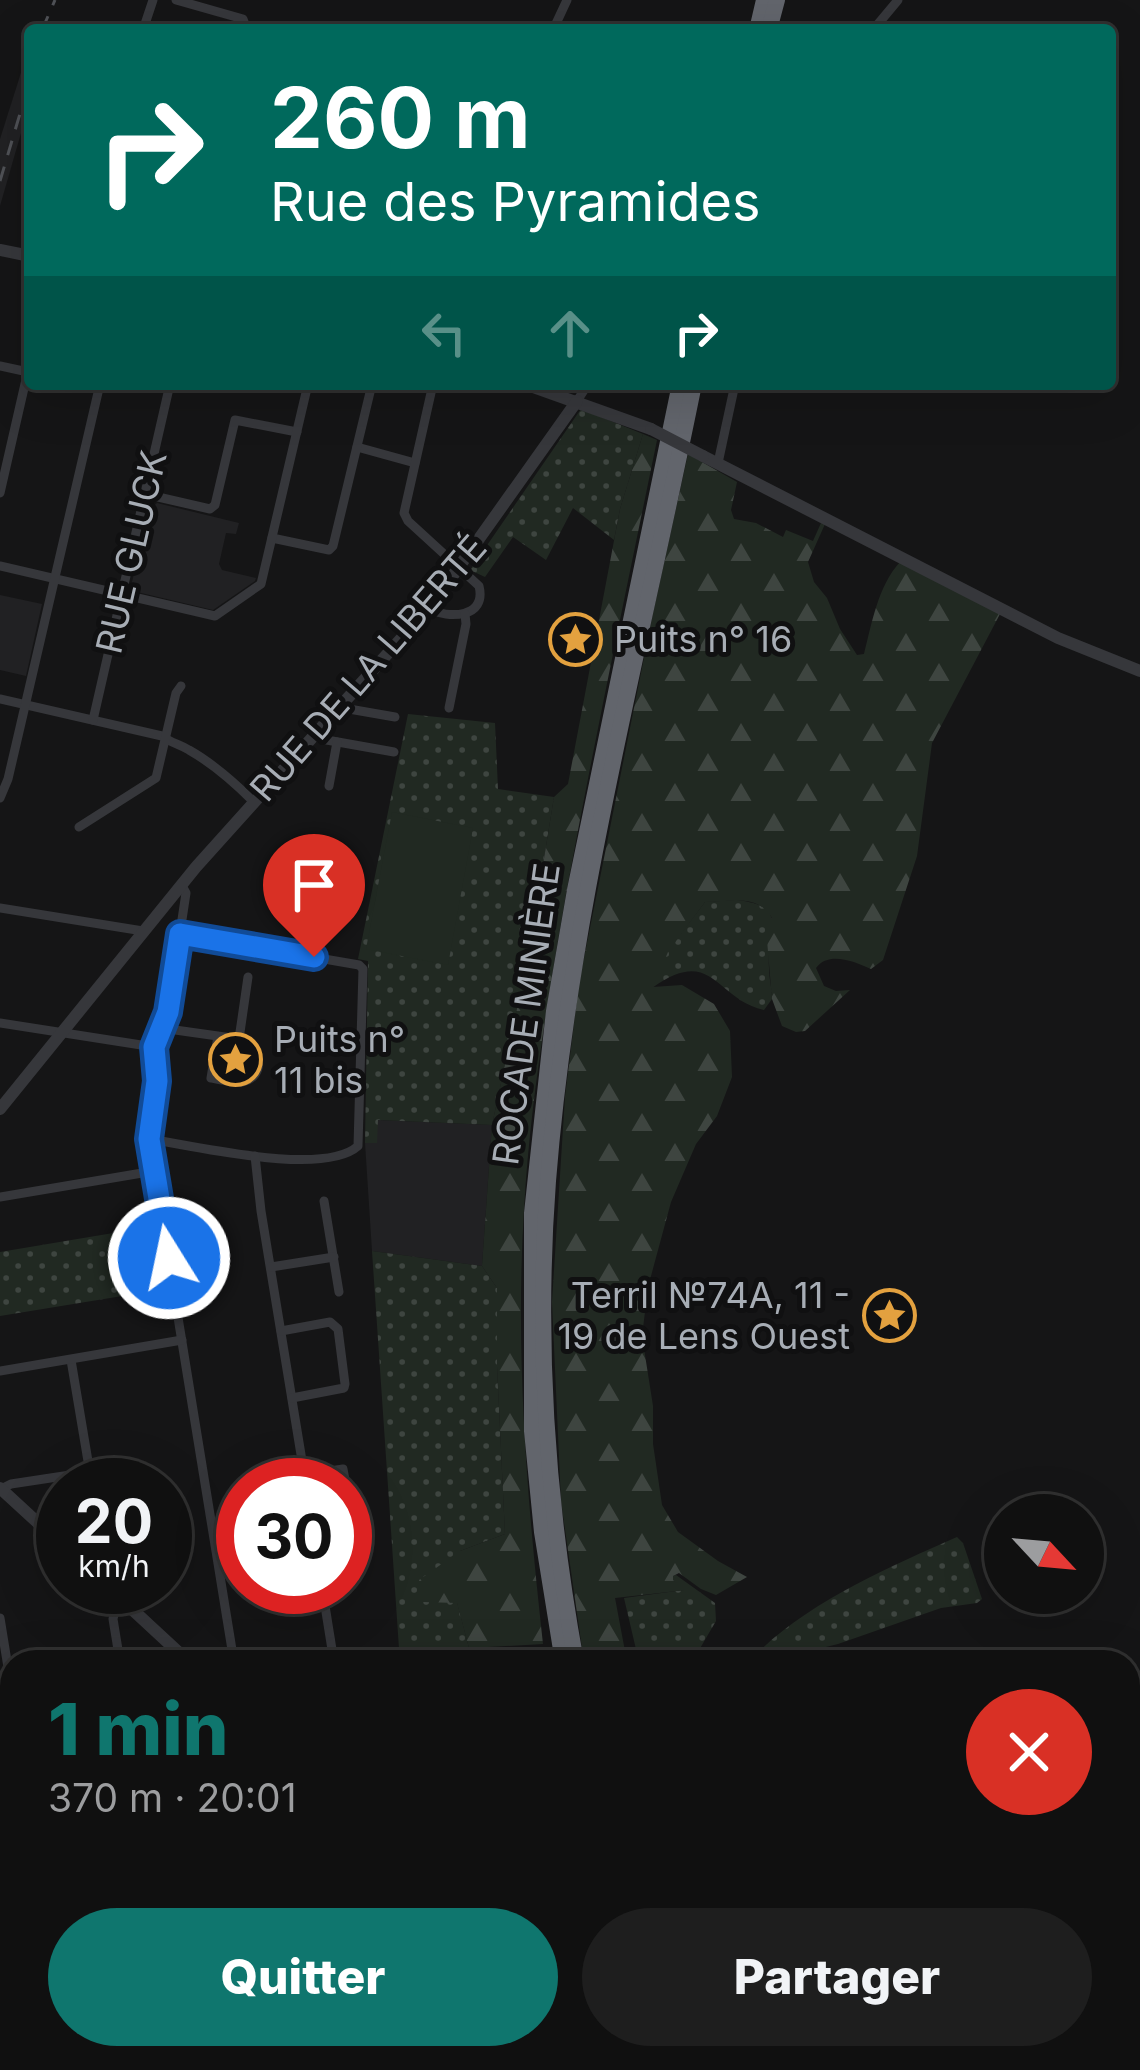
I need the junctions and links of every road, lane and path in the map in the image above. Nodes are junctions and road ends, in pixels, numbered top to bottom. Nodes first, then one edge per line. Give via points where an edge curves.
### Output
1 (176, 0) edge
2 (898, 0) edge
3 (245, 24) edge
4 (878, 24) edge
5 (24, 389) edge
6 (99, 390) edge
7 (169, 390) edge
8 (307, 390) edge
9 (370, 390) edge
10 (432, 390) edge
11 (543, 390) edge
12 (584, 390) edge
13 (679, 390) edge
14 (693, 390) edge
15 (734, 390) edge
16 (577, 401) junction
17 (297, 432) junction
18 (356, 447) junction
19 (415, 463) junction
20 (718, 463) junction
21 (0, 493) edge
22 (145, 494) junction
23 (272, 538) junction
24 (0, 566) edge
25 (460, 568) junction
26 (55, 579) junction
27 (123, 594) junction
28 (428, 609) junction
29 (465, 614) junction
30 (1140, 671) edge
31 (182, 686) dead end
32 (0, 699) edge
33 (25, 705) junction
34 (342, 705) junction
35 (448, 708) dead end
36 (394, 717) dead end
37 (93, 719) junction
38 (315, 735) junction
39 (166, 739) junction
40 (337, 742) junction
41 (394, 752) dead end
42 (329, 786) dead end
43 (0, 798) edge
44 (254, 802) junction
45 (79, 827) dead end
46 (181, 884) junction
47 (0, 908) edge
48 (143, 931) junction
49 (180, 934) junction
50 (248, 977) dead end
51 (0, 1023) edge
52 (161, 1028) junction
53 (62, 1033) junction
54 (218, 1036) junction
55 (239, 1039) junction
56 (154, 1047) junction
57 (0, 1109) edge
58 (149, 1139) junction
59 (255, 1156) junction
60 (154, 1171) junction
61 (0, 1197) edge
62 (325, 1201) dead end
63 (334, 1257) junction
64 (271, 1267) junction
65 (339, 1292) dead end
66 (281, 1331) junction
67 (182, 1340) junction
68 (71, 1360) junction
69 (0, 1371) edge
70 (292, 1398) junction
71 (88, 1458) edge
72 (302, 1458) edge
73 (36, 1480) edge
74 (0, 1488) edge
75 (36, 1521) edge
76 (112, 1614) edge
77 (137, 1614) edge
78 (327, 1614) edge
79 (0, 1618) edge
80 (5, 1650) edge
81 (118, 1650) edge
82 (176, 1650) edge
83 (232, 1650) edge
84 (333, 1650) edge
85 (561, 1650) edge
86 (574, 1650) edge

1 - 3 street
2 - 4 street
5 - 21 street
6 - 26 street
7 - 22 street, RUE GLUCK
8 - 17 street
9 - 18 street
10 - 19 street
11 - 16 street
12 - 16 street, RUE DE LA LIBERTÉ
13 - 85 highway, ROCADE MINIÈRE via 574,890 532,1213 532,1431
14 - 86 highway, ROCADE MINIÈRE via 587,899 549,1178 550,1480
15 - 20 street
16 - 20 street, bridge
16 - 25 street, RUE DE LA LIBERTÉ
17 - 22 street via 235,420 210,509
17 - 23 street
18 - 19 street
18 - 23 street via 333,546
19 - 25 street via 406,518
20 - 30 street via 1058,638
22 - 27 street, RUE GLUCK
23 - 27 street via 261,584 212,616
24 - 26 street
25 - 28 street, RUE DE LA LIBERTÉ
25 - 29 street via 482,593
26 - 27 street
26 - 33 street
27 - 37 street, RUE GLUCK
28 - 29 street
28 - 34 street, RUE DE LA LIBERTÉ
29 - 35 street
31 - 39 street
32 - 33 street
33 - 37 street
33 - 43 street
34 - 36 street
34 - 38 street, RUE DE LA LIBERTÉ
37 - 39 street
38 - 40 street
38 - 44 street, RUE DE LA LIBERTÉ
39 - 44 street
39 - 45 street via 154,780
40 - 41 street
40 - 42 street
44 - 46 street, RUE DE LA LIBERTÉ
46 - 48 street, RUE DE LA LIBERTÉ
46 - 49 street via 187,893
47 - 48 street
48 - 53 street, RUE DE LA LIBERTÉ
49 - 52 street
49 - 59 street via 362,969 358,1146 291,1161
50 - 55 street
51 - 53 street
52 - 54 street
52 - 56 street
53 - 56 street
53 - 57 street, RUE DE LA LIBERTÉ
54 - 55 street
54 - 55 street via 211,1078 240,1082 255,1074 259,1057
56 - 58 street
58 - 59 street
58 - 60 street
59 - 64 street
60 - 61 street
60 - 67 street
62 - 63 street
63 - 64 street
63 - 65 street
64 - 66 street
66 - 70 street
66 - 70 street via 330,1322 338,1329 344,1388
67 - 68 street
67 - 83 street
68 - 69 street
68 - 71 street
70 - 72 street
73 - 74 street
74 - 75 street
76 - 81 street
77 - 82 street
78 - 84 street
79 - 80 street

